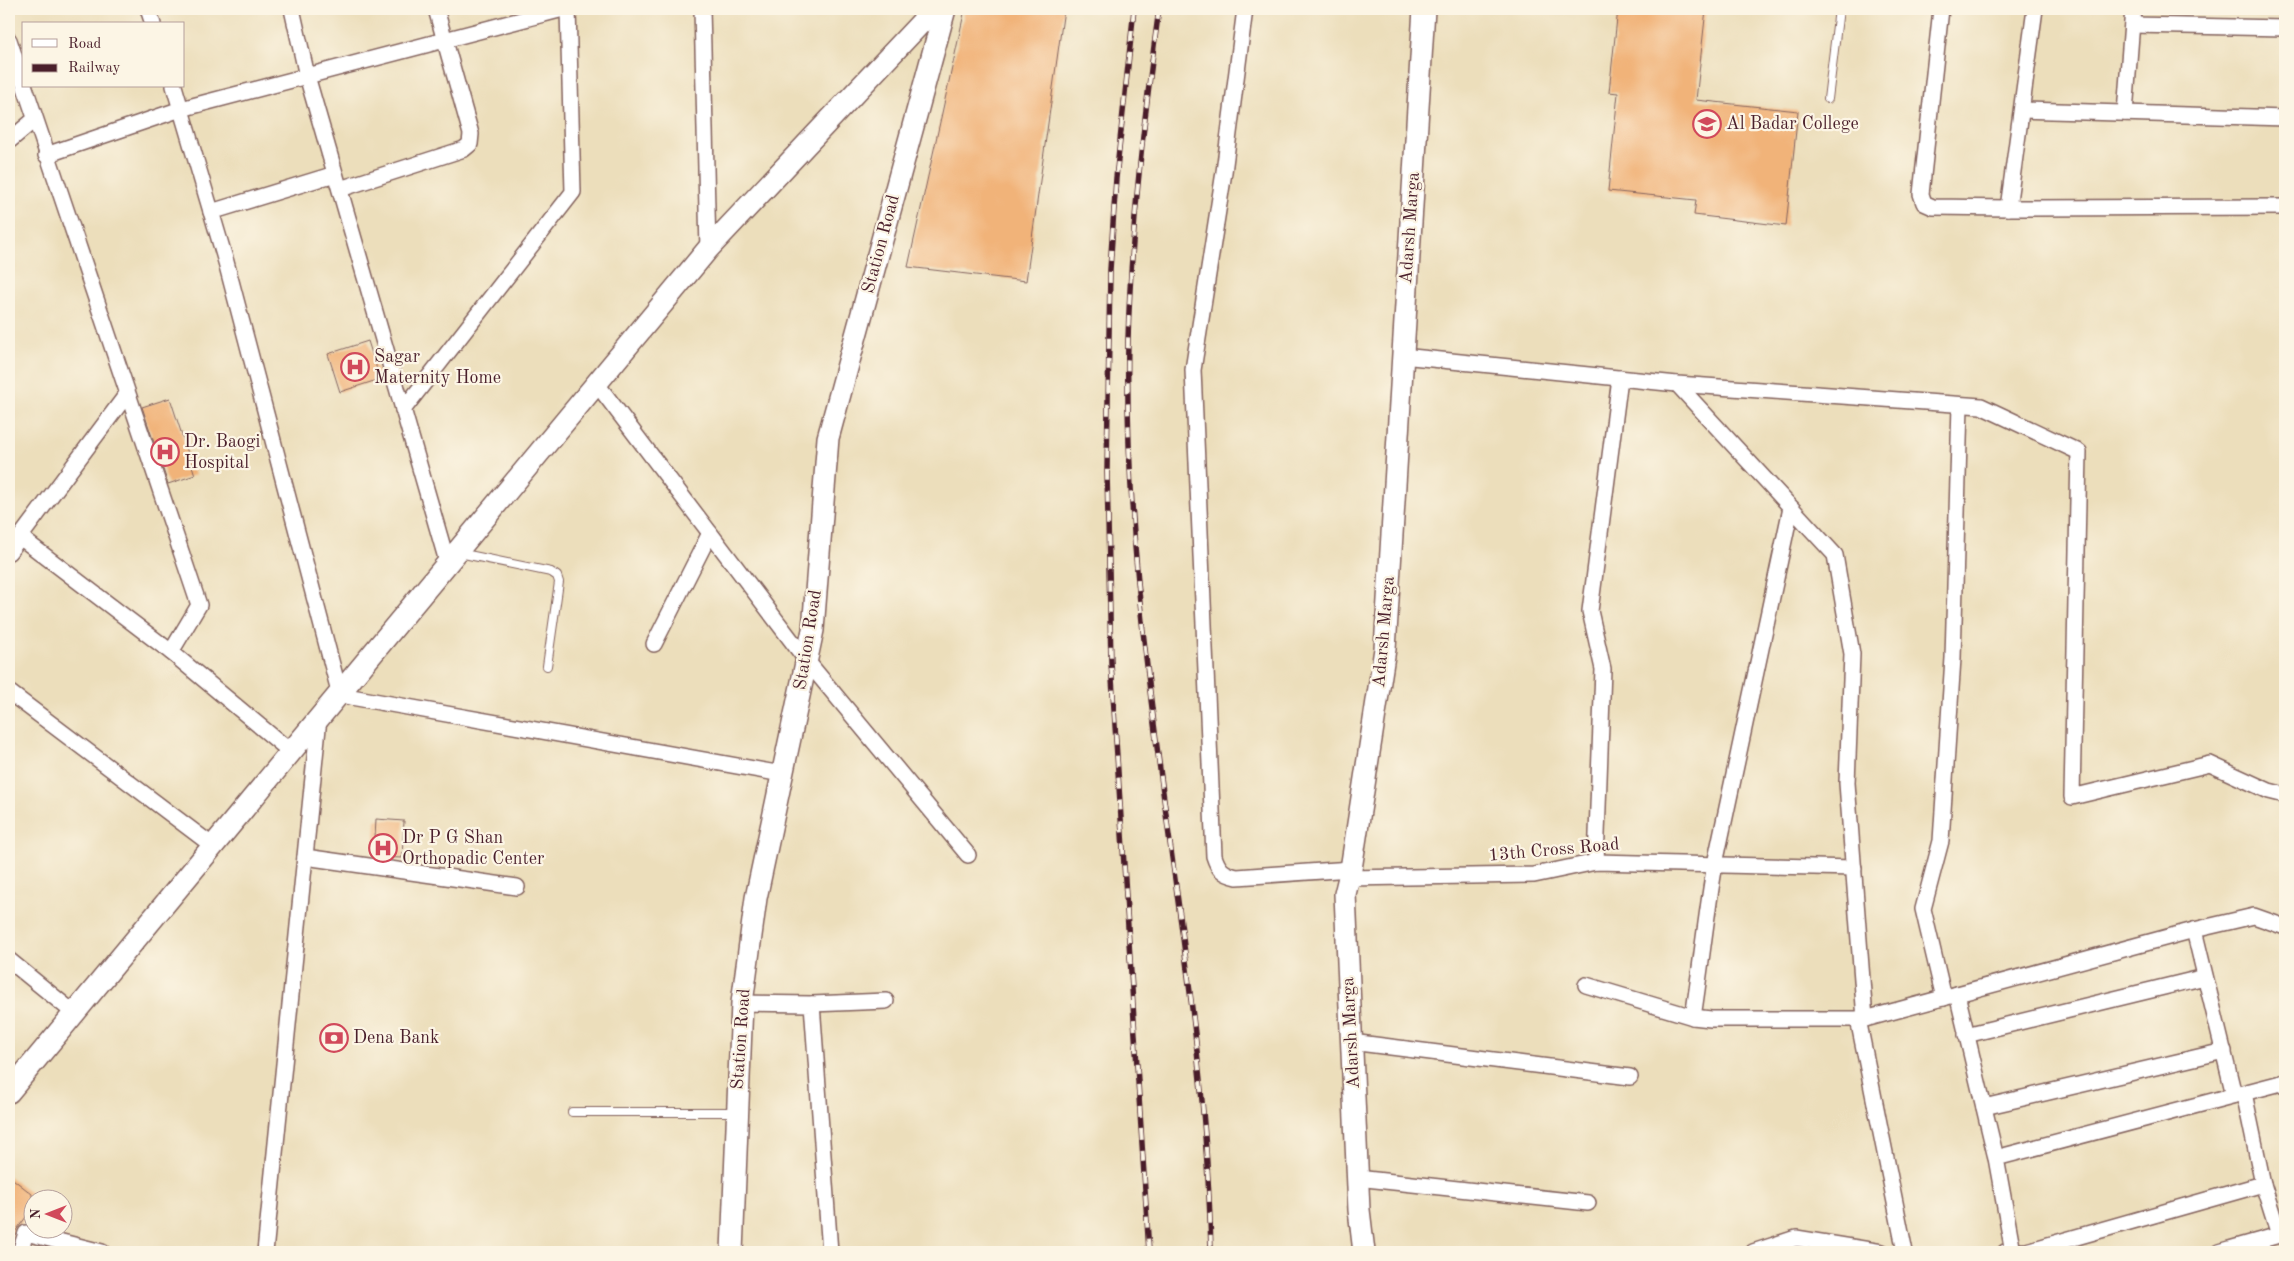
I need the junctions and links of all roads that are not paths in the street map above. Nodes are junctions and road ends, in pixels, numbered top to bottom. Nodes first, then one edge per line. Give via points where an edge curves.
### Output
1 (148, 9) edge
2 (292, 9) edge
3 (436, 9) edge
4 (563, 9) edge
5 (568, 9) edge
6 (702, 9) edge
7 (934, 9) edge
8 (945, 9) edge
9 (1246, 9) edge
10 (1424, 9) edge
11 (1839, 9) edge
12 (1941, 9) edge
13 (2035, 9) edge
14 (2133, 9) edge
15 (152, 22) edge
16 (2132, 24) junction
17 (2285, 28) edge
18 (9, 40) edge
19 (444, 40) junction
20 (307, 76) junction
21 (22, 82) edge
22 (24, 88) edge
23 (175, 88) edge
24 (1828, 99) dead end
25 (181, 109) junction
26 (2022, 110) junction
27 (2125, 113) junction
28 (2285, 118) edge
29 (34, 120) junction
30 (9, 141) edge
31 (46, 154) junction
32 (335, 174) junction
33 (340, 189) junction
34 (2285, 206) edge
35 (2008, 208) junction
36 (211, 212) junction
37 (708, 250) junction
38 (1402, 356) junction
39 (1620, 378) junction
40 (597, 384) junction
41 (1677, 384) junction
42 (127, 394) junction
43 (1960, 405) junction
44 (403, 410) junction
45 (1791, 508) junction
46 (710, 532) junction
47 (20, 537) junction
48 (9, 552) edge
49 (453, 559) junction
50 (654, 644) dead end
51 (171, 652) junction
52 (807, 661) junction
53 (547, 666) dead end
54 (9, 692) edge
55 (340, 695) junction
56 (319, 718) junction
57 (291, 752) junction
58 (782, 774) junction
59 (2285, 795) edge
60 (212, 846) junction
61 (968, 855) dead end
62 (305, 857) junction
63 (1596, 862) junction
64 (1715, 864) junction
65 (1854, 868) junction
66 (1349, 874) junction
67 (517, 887) dead end
68 (2285, 927) edge
69 (2194, 930) junction
70 (9, 960) edge
71 (2205, 977) junction
72 (1586, 985) dead end
73 (1950, 996) junction
74 (886, 1001) dead end
75 (742, 1003) junction
76 (812, 1004) junction
77 (74, 1013) junction
78 (1693, 1017) junction
79 (1862, 1019) junction
80 (1966, 1035) junction
81 (1351, 1042) junction
82 (2224, 1051) junction
83 (1630, 1077) dead end
84 (2285, 1082) edge
85 (9, 1092) edge
86 (2239, 1094) junction
87 (1984, 1108) junction
88 (572, 1112) dead end
89 (737, 1112) junction
90 (1996, 1158) junction
91 (1357, 1178) junction
92 (2263, 1184) junction
93 (1588, 1203) dead end
94 (2282, 1234) edge
95 (20, 1252) edge
96 (102, 1252) edge
97 (264, 1252) edge
98 (732, 1252) edge
99 (830, 1252) edge
100 (1364, 1252) edge
101 (1753, 1252) edge
102 (1882, 1252) edge
103 (1905, 1252) edge
104 (2005, 1252) edge
105 (2013, 1252) edge
106 (2219, 1252) edge

1 - 15 street
2 - 20 street
3 - 19 street
4 - 19 street
5 - 44 street via 573,192
6 - 37 street
7 - 37 main road
8 - 52 main road, Station Road via 828,438 813,630
9 - 66 street, 13th Cross Road via 1193,370 1214,856 1218,867 1227,875 1237,877
10 - 38 main road, Adarsh Marga
11 - 24 lane
12 - 35 street via 1921,194 1924,203 1933,207
13 - 26 street
14 - 16 street
16 - 17 street
16 - 27 street
18 - 21 street
19 - 20 street
19 - 33 street via 471,134 470,144 464,150
20 - 25 street
20 - 32 street
22 - 29 street
23 - 25 street
25 - 31 street
25 - 36 street
26 - 27 street
26 - 35 street
27 - 28 street
29 - 30 street
29 - 31 street
31 - 42 street
32 - 33 street
32 - 36 street
33 - 44 street
34 - 35 street
36 - 55 street
37 - 40 main road
38 - 39 street
38 - 66 main road, Adarsh Marga via 1385,649
39 - 41 street
39 - 63 street via 1590,611 1603,669
40 - 46 street
40 - 49 main road
41 - 43 street
41 - 45 street
42 - 47 street
42 - 51 street via 199,605
43 - 59 street via 1982,406 2079,452 2072,797 2210,764
43 - 73 street via 1953,658 1941,842 1923,909
44 - 49 street
45 - 64 street
45 - 65 street via 1835,555 1852,654 1848,783
46 - 50 street
46 - 52 street
47 - 48 street
47 - 51 street
49 - 53 lane via 551,572 557,576 559,582
49 - 55 main road
51 - 57 street
52 - 58 main road, Station Road
52 - 61 street
54 - 60 street
55 - 56 main road
55 - 58 street
56 - 57 main road
56 - 62 street
57 - 60 main road
58 - 75 main road, Station Road via 756,898
60 - 77 main road
62 - 67 street
62 - 97 street
63 - 64 street, 13th Cross Road
63 - 66 street, 13th Cross Road via 1534,875
64 - 65 street, 13th Cross Road
64 - 78 street
65 - 79 street
66 - 81 main road, Adarsh Marga via 1344,894
68 - 69 street via 2254,916
69 - 71 street
69 - 73 street
70 - 77 street
71 - 80 street
71 - 82 street
72 - 78 street
73 - 79 street
73 - 80 street
74 - 76 street
75 - 76 street
75 - 89 main road, Station Road
76 - 99 street
77 - 85 main road
78 - 79 street
79 - 103 street
80 - 87 street
81 - 83 street
81 - 91 main road, Adarsh Marga
82 - 86 street
82 - 87 street
84 - 86 street
86 - 90 street
86 - 92 street
87 - 90 street
88 - 89 lane
89 - 98 main road, Station Road
90 - 105 street
91 - 93 street
91 - 100 main road, Adarsh Marga
92 - 94 street
92 - 105 street via 2027,1251
94 - 106 street
95 - 96 street via 26,1233
101 - 102 street via 1796,1238
104 - 105 street

